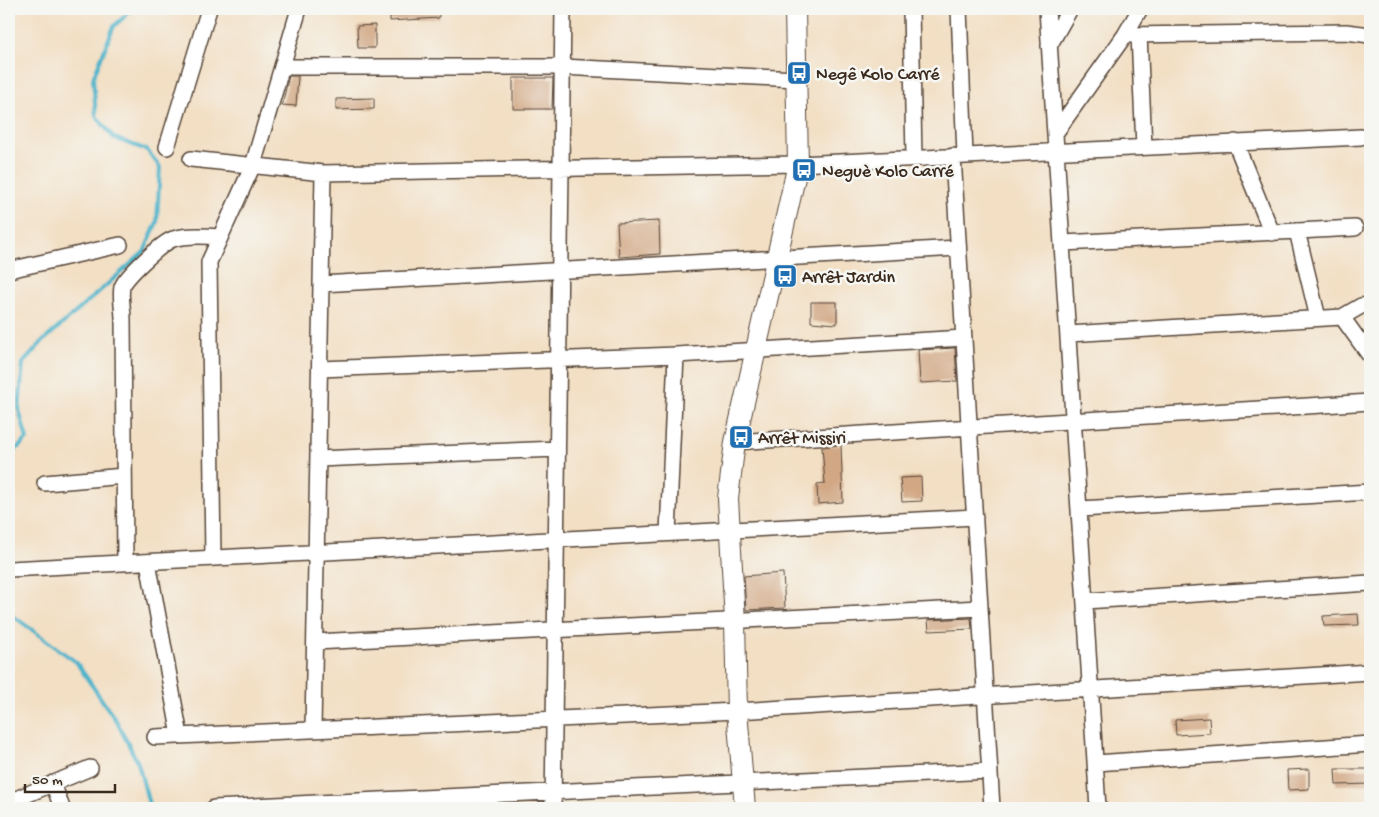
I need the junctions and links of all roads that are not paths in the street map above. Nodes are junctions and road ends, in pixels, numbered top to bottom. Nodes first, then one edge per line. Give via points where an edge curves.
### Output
1 (209, 9) edge
2 (299, 9) edge
3 (563, 9) edge
4 (795, 9) edge
5 (911, 9) edge
6 (959, 9) edge
7 (1047, 9) edge
8 (1070, 9) edge
9 (1140, 9) edge
10 (1132, 35) junction
11 (1370, 35) edge
12 (1049, 46) junction
13 (282, 67) junction
14 (562, 67) junction
15 (797, 79) junction
16 (1056, 132) junction
17 (1361, 136) dead end
18 (1236, 142) junction
19 (167, 147) dead end
20 (1144, 147) junction
21 (1057, 151) junction
22 (959, 156) junction
23 (914, 158) junction
24 (191, 159) dead end
25 (798, 164) junction
26 (253, 165) junction
27 (561, 168) junction
28 (323, 173) junction
29 (1355, 228) dead end
30 (1297, 231) junction
31 (1272, 233) junction
32 (220, 237) junction
33 (1063, 243) junction
34 (120, 245) dead end
35 (958, 248) junction
36 (776, 259) junction
37 (9, 270) edge
38 (560, 272) junction
39 (321, 284) junction
40 (1370, 305) edge
41 (1342, 317) junction
42 (1318, 318) junction
43 (1069, 334) junction
44 (964, 338) junction
45 (756, 350) junction
46 (676, 355) junction
47 (1370, 356) edge
48 (559, 359) junction
49 (320, 369) junction
50 (1370, 402) edge
51 (1074, 421) junction
52 (969, 427) junction
53 (735, 442) junction
54 (557, 449) junction
55 (318, 459) junction
56 (124, 476) junction
57 (45, 483) dead end
58 (1370, 492) edge
59 (1080, 510) junction
60 (975, 517) junction
61 (730, 530) junction
62 (668, 533) junction
63 (556, 539) junction
64 (316, 552) junction
65 (213, 558) junction
66 (148, 562) junction
67 (125, 563) junction
68 (10, 569) edge
69 (1370, 583) edge
70 (1086, 601) junction
71 (980, 608) junction
72 (735, 621) junction
73 (555, 630) junction
74 (315, 642) junction
75 (1370, 672) edge
76 (1091, 689) junction
77 (986, 696) junction
78 (737, 711) junction
79 (554, 719) junction
80 (313, 730) junction
81 (180, 736) junction
82 (155, 737) dead end
83 (1370, 744) edge
84 (1096, 763) junction
85 (90, 768) dead end
86 (990, 771) junction
87 (53, 783) junction
88 (743, 783) junction
89 (553, 792) junction
90 (9, 802) edge
91 (12, 808) edge
92 (62, 808) edge
93 (214, 808) edge
94 (552, 808) edge
95 (745, 808) edge
96 (992, 808) edge
97 (1098, 808) edge

1 - 19 street
2 - 13 street
3 - 14 street
4 - 15 street
5 - 23 street
6 - 22 street
7 - 12 street
8 - 12 street
9 - 10 street
10 - 11 street via 1346,32
10 - 16 street
10 - 20 street
12 - 16 street
13 - 14 street
13 - 26 street
14 - 15 street
14 - 27 street
15 - 25 street
16 - 21 street
17 - 18 street
18 - 20 street
18 - 31 street
20 - 21 street
21 - 22 street
21 - 33 street
22 - 23 street
22 - 35 street
23 - 25 street
24 - 26 street
25 - 27 street
25 - 36 street
26 - 28 street
26 - 32 street
27 - 28 street
27 - 38 street
28 - 39 street
29 - 30 street
30 - 31 street
30 - 42 street
31 - 33 street
32 - 56 street via 174,239 161,246 130,275 122,289
32 - 65 street via 209,262
33 - 43 street
34 - 37 street
35 - 36 street
35 - 44 street
36 - 38 street
36 - 45 street
38 - 39 street
38 - 48 street
39 - 49 street
40 - 41 street via 1361,306
41 - 42 street
41 - 47 street
42 - 43 street
43 - 51 street
44 - 45 street
44 - 52 street
45 - 46 street
45 - 53 street
46 - 48 street
46 - 62 street
48 - 49 street
48 - 54 street
49 - 55 street
50 - 51 street
51 - 52 street
51 - 59 street
52 - 53 street
52 - 60 street
53 - 61 street via 728,498
54 - 55 street
54 - 63 street
55 - 64 street
56 - 57 street
56 - 67 street
58 - 59 street
59 - 70 street
60 - 61 street
60 - 71 street
61 - 62 street
61 - 72 street
62 - 63 street
63 - 64 street
63 - 73 street
64 - 65 street
64 - 74 street
65 - 66 street
66 - 67 street
66 - 81 street
67 - 68 street
69 - 70 street
70 - 76 street
71 - 72 street
71 - 77 street
72 - 73 street
72 - 78 street
73 - 74 street
73 - 79 street
74 - 80 street
75 - 76 street
76 - 77 street
76 - 84 street
77 - 78 street
77 - 86 street
78 - 79 street
78 - 88 street
79 - 80 street
79 - 89 street
80 - 81 street
81 - 82 street
83 - 84 street
84 - 97 street
85 - 87 street
86 - 88 street
86 - 96 street
87 - 90 street
87 - 92 street
88 - 89 street
88 - 95 street
89 - 93 street
89 - 94 street
90 - 91 street

